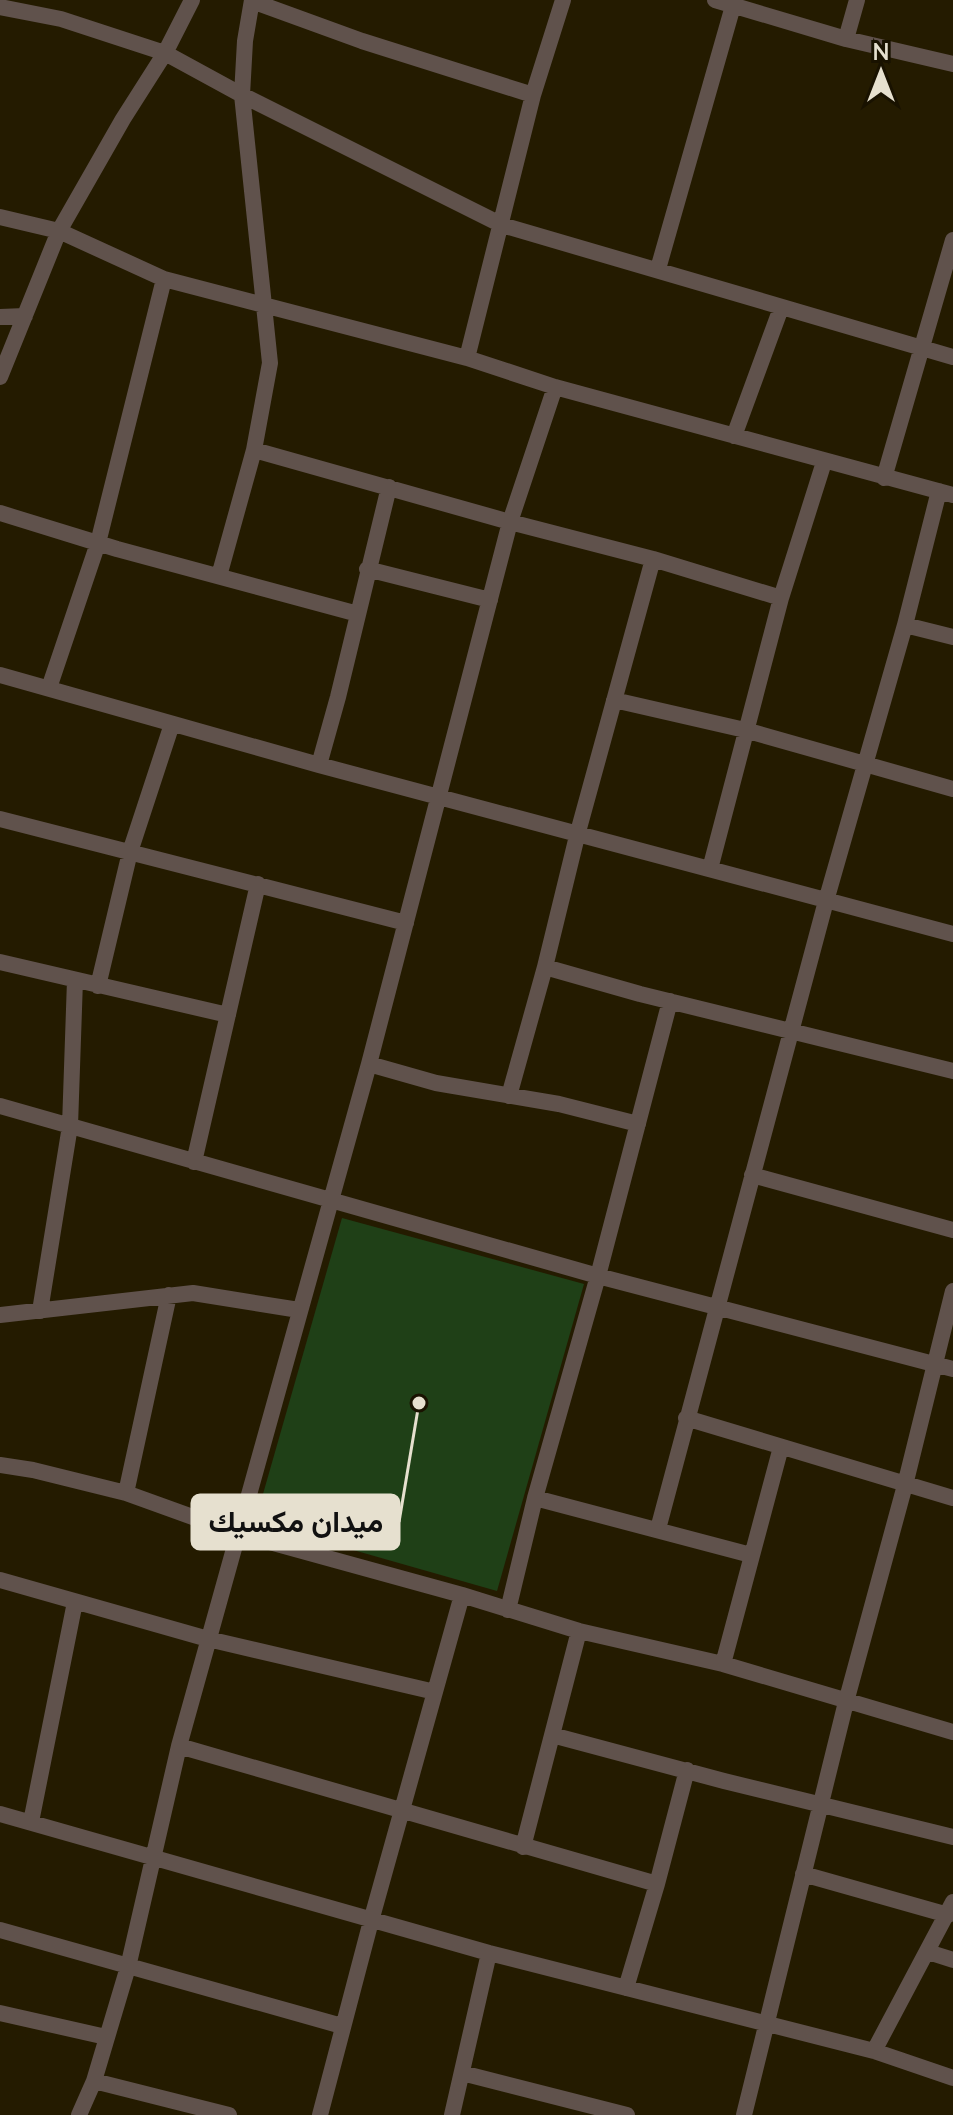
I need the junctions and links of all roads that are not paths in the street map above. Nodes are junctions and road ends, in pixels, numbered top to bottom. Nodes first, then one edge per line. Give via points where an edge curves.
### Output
1 (252, 0) edge
2 (563, 0) edge
3 (715, 0) edge
4 (857, 0) edge
5 (184, 4) edge
6 (733, 6) junction
7 (0, 7) edge
8 (846, 39) junction
9 (165, 53) junction
10 (953, 64) edge
11 (242, 95) junction
12 (533, 95) junction
13 (0, 217) edge
14 (502, 225) junction
15 (59, 231) junction
16 (953, 240) edge
17 (658, 269) junction
18 (164, 279) junction
19 (266, 306) junction
20 (781, 308) junction
21 (25, 316) junction
22 (0, 317) edge
23 (920, 349) junction
24 (953, 357) edge
25 (467, 358) junction
26 (0, 377) edge
27 (555, 387) junction
28 (734, 436) junction
29 (254, 450) junction
30 (824, 462) junction
31 (884, 478) junction
32 (389, 487) junction
33 (946, 493) edge
34 (0, 513) edge
35 (510, 522) junction
36 (98, 543) junction
37 (653, 559) junction
38 (367, 569) junction
39 (219, 576) junction
40 (781, 598) junction
41 (490, 600) junction
42 (358, 614) junction
43 (905, 625) junction
44 (953, 637) edge
45 (0, 675) edge
46 (49, 688) junction
47 (614, 700) junction
48 (172, 724) junction
49 (745, 730) junction
50 (319, 765) junction
51 (867, 766) junction
52 (953, 789) edge
53 (441, 795) junction
54 (0, 819) edge
55 (578, 832) junction
56 (130, 852) junction
57 (710, 869) junction
58 (258, 884) junction
59 (826, 901) junction
60 (406, 923) junction
61 (953, 934) edge
62 (0, 962) edge
63 (545, 967) junction
64 (75, 980) junction
65 (98, 986) junction
66 (670, 1001) junction
67 (228, 1015) junction
68 (793, 1030) junction
69 (369, 1064) junction
70 (953, 1071) edge
71 (509, 1096) junction
72 (0, 1106) edge
73 (638, 1124) junction
74 (70, 1126) junction
75 (194, 1162) junction
76 (752, 1175) junction
77 (330, 1201) junction
78 (953, 1230) edge
79 (598, 1276) junction
80 (953, 1291) edge
81 (169, 1295) junction
82 (716, 1307) junction
83 (299, 1310) junction
84 (40, 1311) junction
85 (0, 1315) edge
86 (935, 1364) junction
87 (953, 1369) edge
88 (686, 1418) junction
89 (781, 1447) junction
90 (0, 1465) edge
91 (905, 1485) junction
92 (126, 1493) junction
93 (535, 1498) junction
94 (953, 1498) edge
95 (658, 1529) junction
96 (237, 1533) junction
97 (751, 1555) junction
98 (0, 1580) edge
99 (462, 1595) junction
100 (75, 1602) junction
101 (508, 1610) junction
102 (579, 1631) junction
103 (208, 1639) junction
104 (723, 1664) junction
105 (435, 1692) junction
106 (846, 1702) junction
107 (953, 1732) edge
108 (552, 1735) junction
109 (179, 1746) junction
110 (687, 1770) junction
111 (822, 1804) junction
112 (402, 1811) junction
113 (0, 1814) edge
114 (31, 1822) junction
115 (953, 1837) edge
116 (523, 1847) junction
117 (152, 1856) junction
118 (803, 1874) junction
119 (657, 1884) junction
120 (951, 1908) edge
121 (371, 1921) junction
122 (1, 1934) edge
123 (928, 1952) junction
124 (489, 1953) junction
125 (953, 1960) edge
126 (128, 1967) junction
127 (626, 1988) junction
128 (0, 2013) edge
129 (765, 2025) junction
130 (342, 2026) junction
131 (106, 2037) junction
132 (874, 2051) junction
133 (462, 2073) junction
134 (953, 2078) edge
135 (94, 2081) junction
136 (568, 2108) edge
137 (79, 2115) edge
138 (229, 2115) edge
139 (320, 2115) edge
140 (452, 2115) edge
141 (627, 2115) edge
142 (744, 2115) edge

1 - 11 street
1 - 12 street
2 - 12 street
3 - 6 street
4 - 8 street
5 - 9 street
6 - 8 street
6 - 17 street
7 - 9 street via 61,19
8 - 10 street
9 - 11 street
9 - 15 street
11 - 14 street
11 - 19 street
12 - 14 street
13 - 15 street
14 - 17 street
14 - 25 street
15 - 18 street
15 - 21 street
16 - 23 street
17 - 20 street
18 - 19 street
18 - 36 street
19 - 25 street
19 - 29 street via 269,375
20 - 23 street
20 - 28 street
21 - 22 street
21 - 26 street
23 - 24 street
23 - 31 street
25 - 27 street
27 - 28 street
27 - 35 street
28 - 30 street
29 - 32 street
29 - 39 street
30 - 31 street
30 - 40 street
31 - 33 street
32 - 35 street
32 - 38 street
33 - 43 street
34 - 36 street
35 - 37 street
35 - 41 street
36 - 39 street
36 - 46 street
37 - 40 street
37 - 47 street
38 - 41 street
38 - 42 street
39 - 42 street
40 - 49 street
41 - 53 street
42 - 50 street
43 - 44 street
43 - 51 street
45 - 46 street
46 - 48 street
47 - 49 street
47 - 55 street
48 - 50 street
48 - 56 street
49 - 51 street
49 - 57 street
50 - 53 street
51 - 52 street
51 - 59 street
53 - 55 street
53 - 60 street
54 - 56 street
55 - 57 street
55 - 63 street
56 - 58 street
56 - 65 street
57 - 59 street
58 - 60 street
58 - 67 street
59 - 61 street
59 - 68 street
60 - 69 street
62 - 64 street
63 - 66 street
63 - 71 street
64 - 65 street
64 - 74 street
65 - 67 street
66 - 68 street
66 - 73 street
67 - 75 street
68 - 70 street
68 - 76 street
69 - 71 street
69 - 77 street
71 - 73 street
72 - 74 street
73 - 79 street
74 - 75 street
74 - 84 street
75 - 77 street
76 - 78 street
76 - 82 street
77 - 79 street
77 - 83 street
79 - 82 street
79 - 93 street
80 - 86 street
81 - 83 street via 193,1293
81 - 84 street
81 - 92 street
82 - 86 street
82 - 88 street
83 - 96 street
84 - 85 street
86 - 87 street
86 - 91 street
88 - 89 street
88 - 95 street
89 - 91 street
89 - 97 street
90 - 92 street
91 - 94 street
91 - 106 street
92 - 96 street
93 - 95 street
93 - 101 street
95 - 97 street
96 - 99 street
96 - 103 street
97 - 104 street
98 - 100 street
99 - 101 street
99 - 105 street
100 - 103 street
100 - 114 street
101 - 102 street
102 - 104 street
102 - 108 street
103 - 105 street
103 - 109 street
104 - 106 street
105 - 112 street
106 - 107 street
106 - 111 street
108 - 110 street
108 - 116 street
109 - 112 street
109 - 117 street
110 - 111 street
110 - 119 street
111 - 115 street
111 - 118 street
112 - 116 street
112 - 121 street
113 - 114 street
114 - 117 street
116 - 119 street
117 - 121 street
117 - 126 street
118 - 120 street
118 - 129 street
119 - 127 street
120 - 123 street
121 - 124 street
121 - 130 street
122 - 126 street
123 - 125 street
123 - 132 street
124 - 127 street
124 - 133 street
126 - 130 street
126 - 131 street
127 - 129 street
128 - 131 street
129 - 132 street
129 - 142 street
130 - 139 street
131 - 135 street
132 - 134 street
133 - 136 street
133 - 140 street
135 - 137 street
135 - 138 street
136 - 141 street

